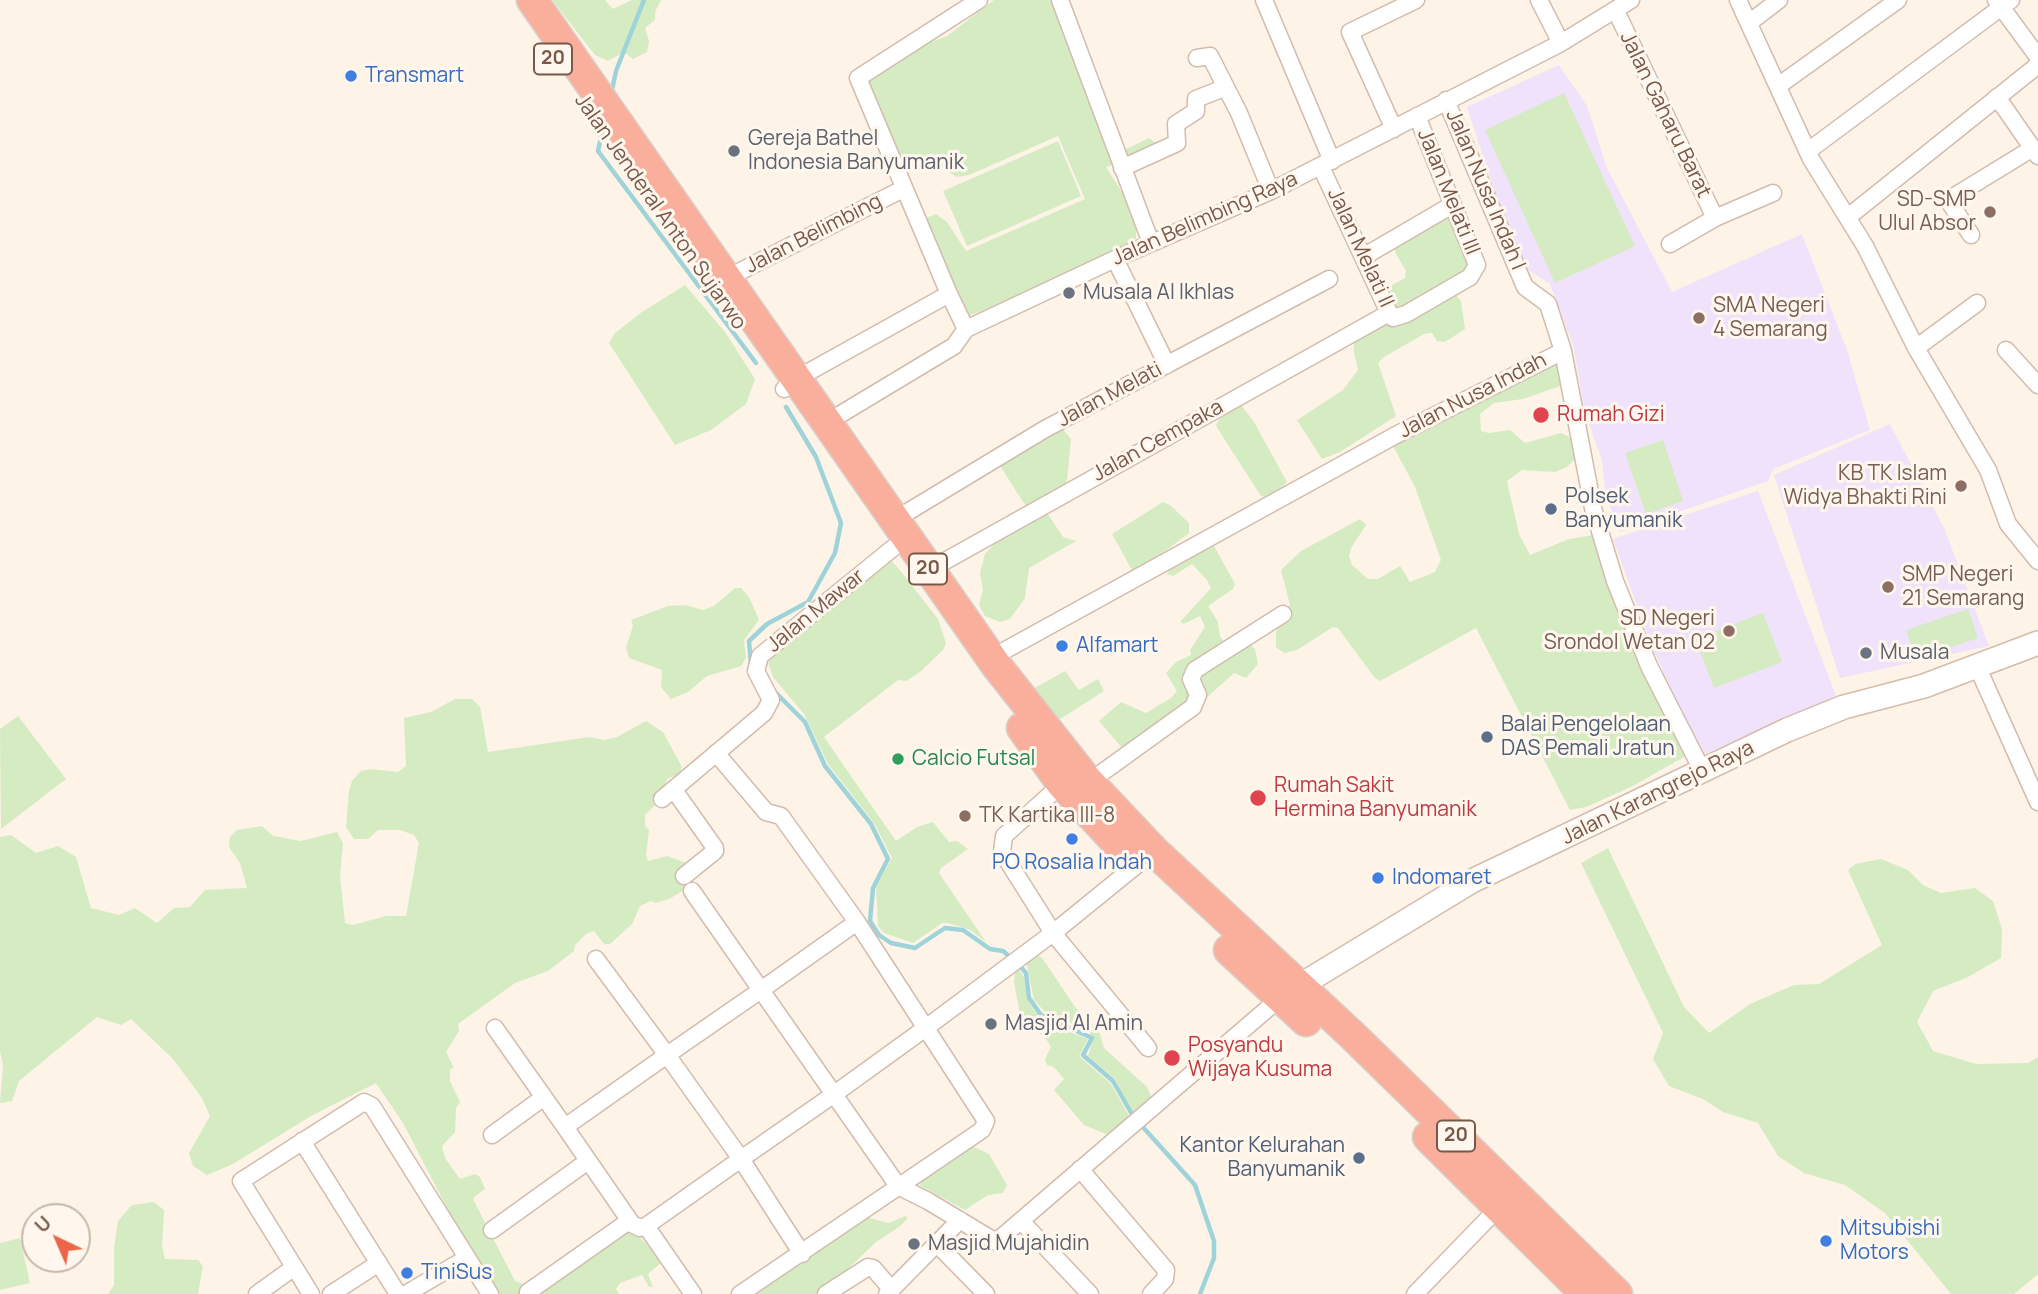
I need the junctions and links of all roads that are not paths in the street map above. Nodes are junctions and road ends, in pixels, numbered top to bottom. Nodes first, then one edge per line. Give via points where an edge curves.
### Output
1 (511, 0) edge
2 (532, 0) edge
3 (979, 0) edge
4 (1060, 0) edge
5 (1264, 0) edge
6 (1539, 0) edge
7 (1631, 0) edge
8 (1738, 0) edge
9 (1779, 0) edge
10 (1898, 0) edge
11 (1407, 2) edge
12 (2003, 2) edge
13 (1616, 11) junction
14 (1749, 23) junction
15 (1560, 44) junction
16 (2038, 57) edge
17 (1197, 58) dead end
18 (2038, 65) edge
19 (1778, 86) junction
20 (1224, 88) junction
21 (1997, 97) junction
22 (1446, 100) junction
23 (601, 114) junction
24 (1417, 116) junction
25 (1394, 129) junction
26 (1808, 151) junction
27 (2035, 152) edge
28 (1327, 164) junction
29 (1122, 167) junction
30 (903, 189) junction
31 (1271, 191) junction
32 (1773, 194) dead end
33 (1452, 205) junction
34 (1848, 217) junction
35 (1715, 218) junction
36 (1971, 235) dead end
37 (1151, 243) junction
38 (1670, 244) dead end
39 (1363, 257) junction
40 (1115, 259) junction
41 (1476, 269) joint
42 (725, 279) junction
43 (1329, 279) dead end
44 (949, 294) junction
45 (1977, 303) dead end
46 (1389, 313) junction
47 (966, 329) junction
48 (1916, 348) junction
49 (2006, 350) dead end
50 (1563, 351) junction
51 (1167, 365) junction
52 (790, 384) junction
53 (2038, 384) edge
54 (825, 423) junction
55 (895, 534) junction
56 (2038, 561) edge
57 (929, 570) junction
58 (1283, 614) dead end
59 (2038, 643) edge
60 (991, 659) junction
61 (1977, 666) junction
62 (716, 753) junction
63 (1703, 772) junction
64 (1076, 783) junction
65 (2038, 802) edge
66 (1145, 858) junction
67 (857, 922) junction
68 (1053, 933) junction
69 (596, 959) dead end
70 (1290, 989) junction
71 (761, 990) junction
72 (927, 1027) junction
73 (495, 1028) dead end
74 (1148, 1048) dead end
75 (667, 1055) junction
76 (833, 1095) junction
77 (544, 1097) junction
78 (565, 1127) junction
79 (492, 1135) dead end
80 (302, 1141) junction
81 (741, 1159) junction
82 (588, 1161) junction
83 (1080, 1169) junction
84 (898, 1186) junction
85 (1506, 1200) junction
86 (960, 1220) junction
87 (629, 1221) junction
88 (1021, 1221) junction
89 (646, 1226) junction
90 (492, 1230) dead end
91 (937, 1244) junction
92 (802, 1254) junction
93 (467, 1258) junction
94 (379, 1263) junction
95 (293, 1268) junction
96 (528, 1292) edge
97 (890, 1292) edge
98 (257, 1294) edge
99 (310, 1294) edge
100 (331, 1294) edge
101 (398, 1294) edge
102 (406, 1294) edge
103 (490, 1294) edge
104 (693, 1294) edge
105 (740, 1294) edge
106 (826, 1294) edge
107 (986, 1294) edge
108 (1090, 1294) edge
109 (1151, 1294) edge
110 (1415, 1294) edge
111 (1586, 1294) edge
112 (1618, 1294) edge

1 - 23 highway, Jalan Jenderal Anton Sujarwo / 20
2 - 23 highway, Jalan Jenderal Anton Sujarwo / 20
3 - 30 street, Jalan Belimbing via 858,78
4 - 29 street
5 - 28 street, Jalan Melati II
6 - 15 street
7 - 13 street, Jalan Belimbing Raya
8 - 14 street
9 - 14 street
10 - 19 street
11 - 25 street via 1350,32
12 - 16 street
12 - 26 street
13 - 15 street, Jalan Belimbing Raya
13 - 35 street, Jalan Gaharu Barat
14 - 19 street
15 - 22 street, Jalan Belimbing Raya
17 - 20 street via 1209,55
18 - 21 street
19 - 26 street
20 - 29 street via 1196,99 1196,111 1176,124 1177,143
20 - 31 street
21 - 27 street
21 - 34 street
22 - 24 street, Jalan Belimbing Raya
22 - 50 street, Jalan Nusa Indah I via 1525,287 1548,304
23 - 42 highway, Jalan Jenderal Anton Sujarwo / 20
23 - 52 highway, Jalan Jenderal Anton Sujarwo / 20
24 - 25 street, Jalan Belimbing Raya
24 - 33 street, Jalan Melati III
25 - 28 street, Jalan Belimbing Raya
26 - 34 street
27 - 36 street via 1954,197 1950,203
28 - 31 street, Jalan Belimbing Raya
28 - 39 street, Jalan Melati II
29 - 37 street
30 - 42 street, Jalan Belimbing
30 - 44 street, Jalan Belimbing
31 - 37 street, Jalan Belimbing Raya
32 - 35 street, Jalan Gaharu Barat
33 - 39 street
33 - 41 street, Jalan Melati III
34 - 48 street
35 - 38 street, Jalan Gaharu Barat
37 - 40 street, Jalan Belimbing Raya
39 - 46 street, Jalan Melati II
40 - 47 street, Jalan Belimbing Raya
40 - 51 street
41 - 46 street, Jalan Melati II via 1406,314 1393,318
42 - 52 highway, Jalan Jenderal Anton Sujarwo / 20
43 - 51 street, Jalan Melati
44 - 47 street
44 - 52 street
45 - 48 street
46 - 57 street, Jalan Cempaka
47 - 54 street, Jalan Belimbing Raya via 954,346
48 - 56 street via 1989,470 2008,524
49 - 53 street
50 - 60 street, Jalan Nusa Indah via 1374,447
50 - 63 street, Jalan Nusa Indah via 1593,508 1615,582 1649,666
51 - 55 street, Jalan Melati via 1045,429
52 - 54 highway, Jalan Jenderal Anton Sujarwo / 20
52 - 55 highway, Jalan Jenderal Anton Sujarwo / 20
54 - 55 highway, Jalan Jenderal Anton Sujarwo / 20
55 - 57 highway, Jalan Jenderal Anton Sujarwo / 20
55 - 62 street, Jalan Mawar via 760,656 760,677 771,700 764,713
55 - 64 highway, Jalan Jenderal Anton Sujarwo / 20
57 - 60 highway, Jalan Jenderal Anton Sujarwo / 20
58 - 64 street via 1195,670 1191,679 1198,695 1193,707
59 - 61 main road, Jalan Karangrejo Raya
60 - 64 highway, Jalan Jenderal Anton Sujarwo / 20
61 - 63 main road, Jalan Karangrejo Raya via 1844,707
61 - 65 street
62 - 67 street via 766,812 781,816
62 - 71 street, Jalan Mawar via 668,794 715,848 687,883
63 - 70 main road, Jalan Karangrejo Raya via 1472,881
64 - 66 highway, Jalan Jenderal Anton Sujarwo / 20
64 - 68 street via 1004,836 1000,845
66 - 68 street
66 - 70 highway, Jalan Jenderal Anton Sujarwo / 20
67 - 71 street
67 - 72 street
68 - 72 street
68 - 74 street
69 - 75 street
70 - 83 street
70 - 85 highway, 20 via 1382,1090
71 - 75 street
71 - 76 street
72 - 76 street
72 - 84 street via 986,1121 982,1130
73 - 77 street
75 - 78 street
75 - 81 street
76 - 81 street
76 - 84 street
77 - 78 street
77 - 79 street
78 - 82 street
80 - 93 street via 368,1103
80 - 94 street
80 - 95 street via 244,1178 241,1186
81 - 89 street
81 - 92 street
82 - 87 street
82 - 90 street
83 - 88 street
83 - 109 street via 1167,1270
84 - 86 street
84 - 92 street
85 - 110 street
85 - 111 highway, 20
85 - 112 highway, 20
86 - 88 street via 996,1242
86 - 91 street
87 - 89 street via 640,1228
87 - 96 street
88 - 108 street
89 - 104 street
91 - 97 street
91 - 107 street
92 - 105 street
93 - 102 street
93 - 103 street
94 - 100 street
94 - 101 street
95 - 98 street
95 - 99 street
97 - 106 street via 868,1267

